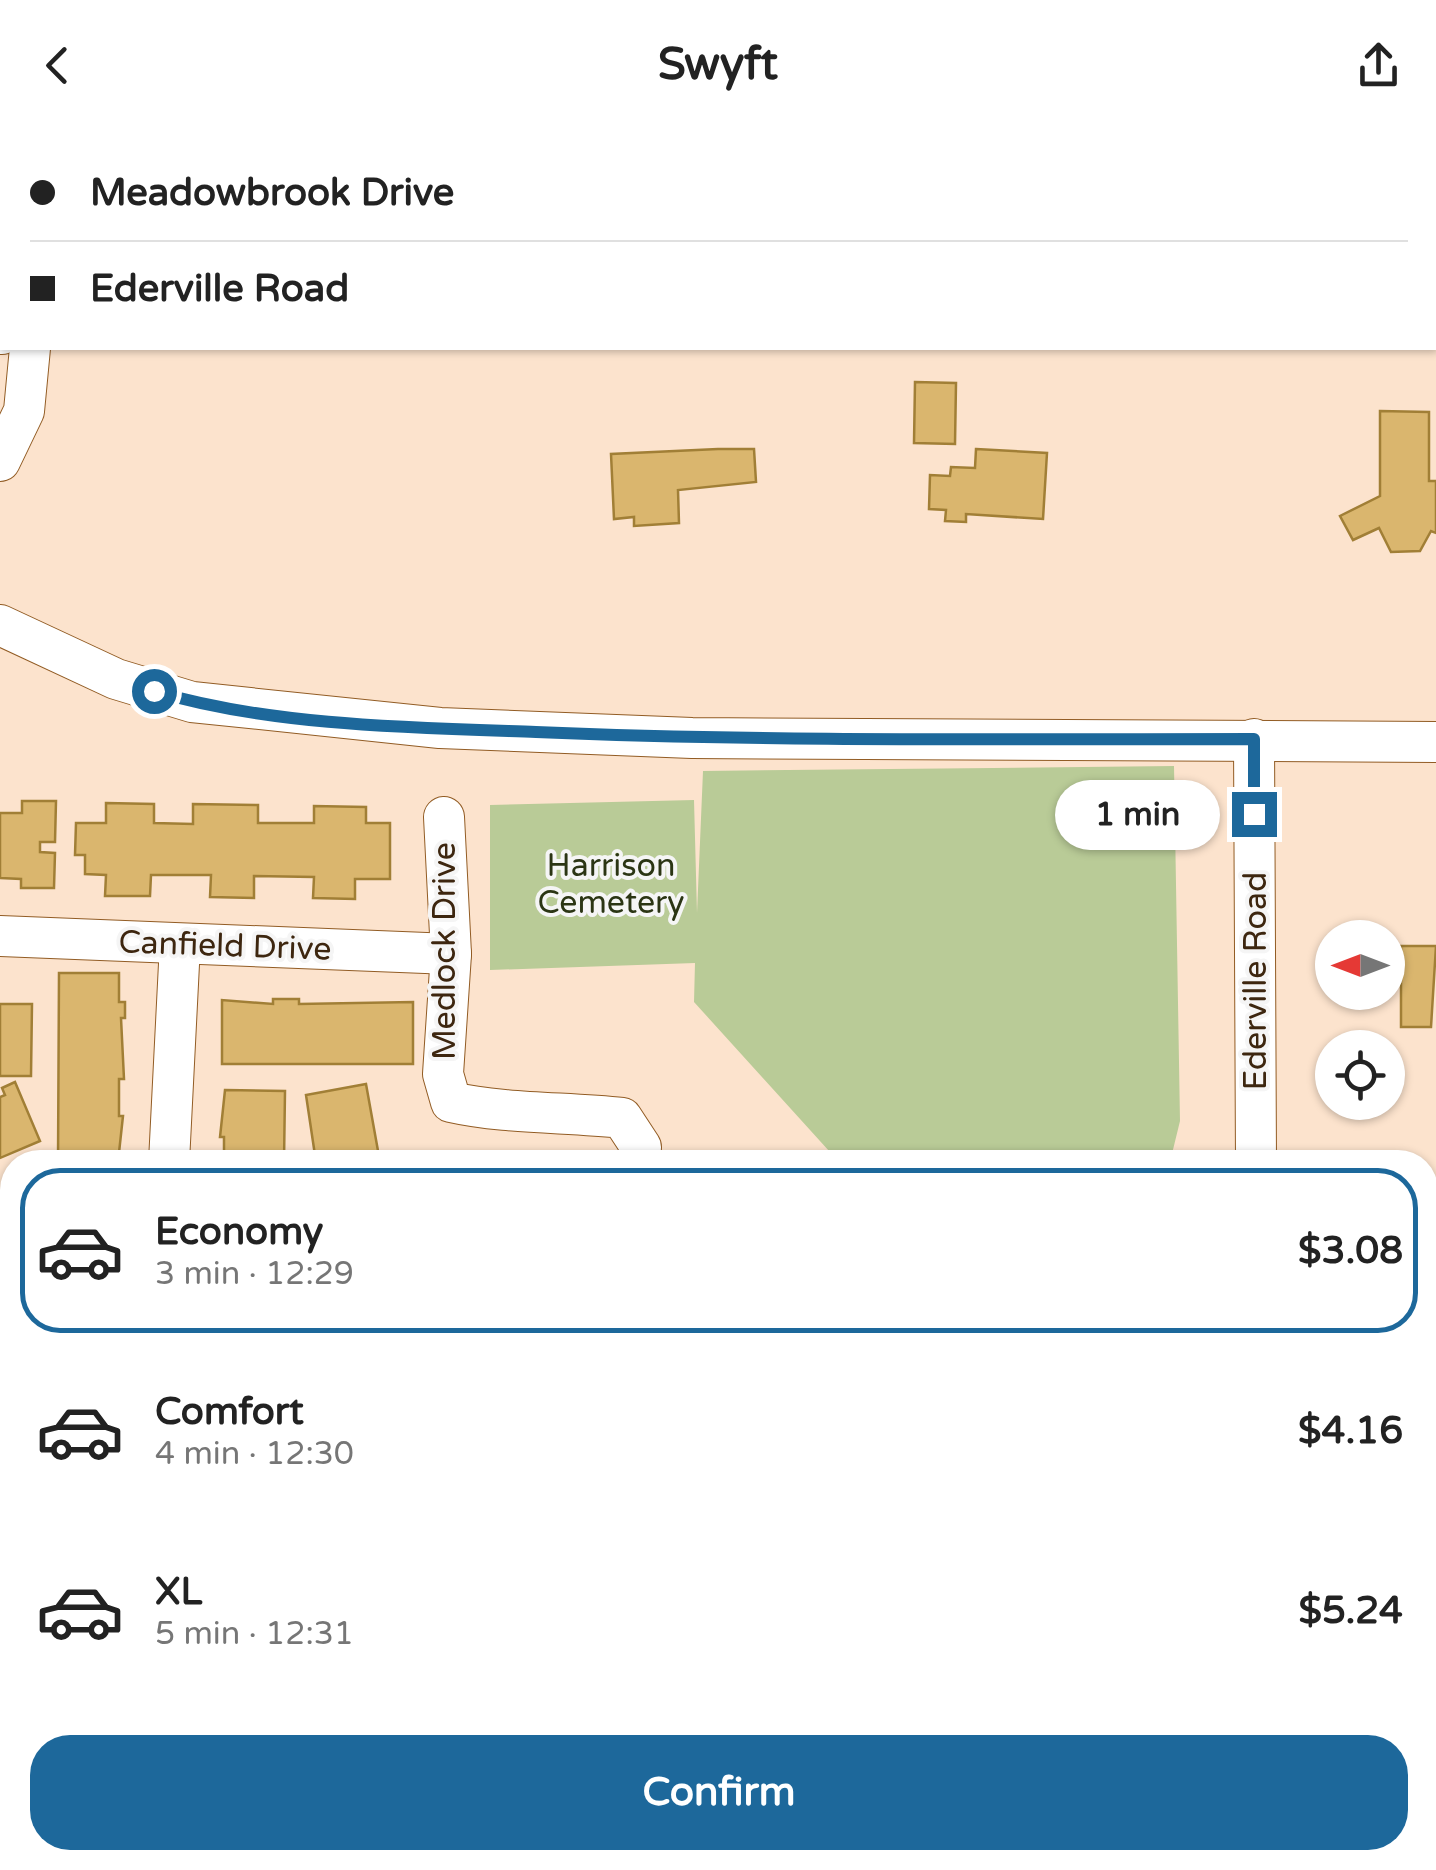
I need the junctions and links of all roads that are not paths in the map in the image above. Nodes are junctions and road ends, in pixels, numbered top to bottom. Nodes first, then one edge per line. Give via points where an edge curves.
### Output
1 (30, 350) edge
2 (0, 461) edge
3 (0, 625) edge
4 (1254, 739) junction
5 (1436, 742) edge
6 (444, 817) dead end
7 (0, 936) edge
8 (180, 944) junction
9 (451, 954) junction
10 (169, 1150) edge
11 (641, 1150) edge
12 (1256, 1150) edge

1 - 2 street via 24,411
3 - 4 street via 116,680 255,712 673,737
4 - 5 street
4 - 12 street, Ederville Road
6 - 9 street, Medlock Drive
7 - 8 street, Canfield Drive
8 - 9 street, Canfield Drive
8 - 10 street
9 - 11 street, Medlock Drive via 442,1074 451,1102 622,1118

